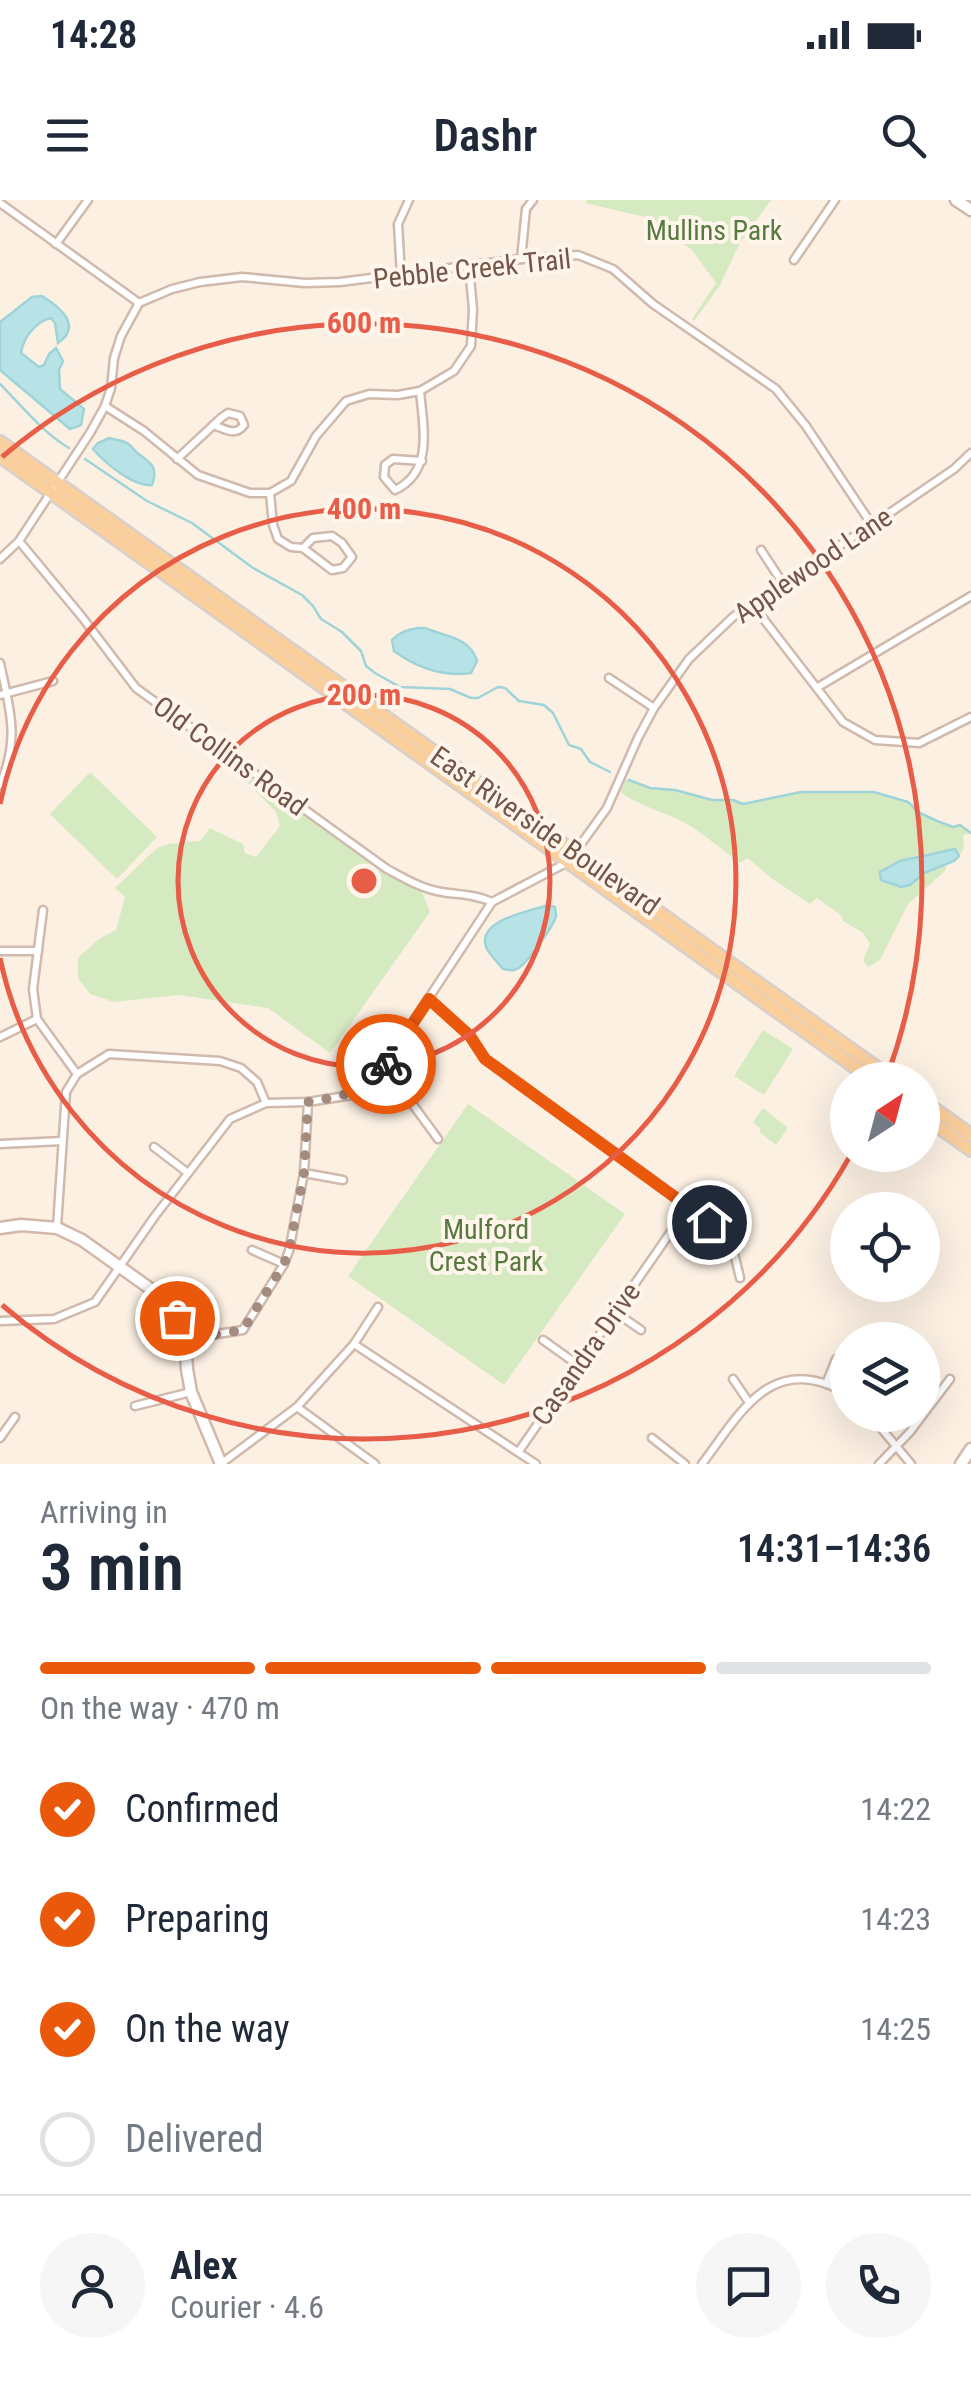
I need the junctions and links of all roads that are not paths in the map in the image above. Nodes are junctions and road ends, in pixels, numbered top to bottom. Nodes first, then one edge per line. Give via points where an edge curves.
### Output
1 (88, 200) edge
2 (409, 200) edge
3 (532, 200) edge
4 (835, 200) edge
5 (956, 200) edge
6 (0, 204) edge
7 (971, 210) edge
8 (56, 244) junction
9 (521, 259) junction
10 (794, 260) dead end
11 (469, 267) junction
12 (401, 275) junction
13 (139, 303) junction
14 (420, 391) junction
15 (105, 406) junction
16 (213, 425) dead end
17 (0, 442) edge
18 (971, 453) edge
19 (0, 456) edge
20 (177, 459) junction
21 (422, 460) junction
22 (53, 487) junction
23 (270, 493) junction
24 (872, 526) junction
25 (19, 541) junction
26 (303, 548) junction
27 (761, 550) dead end
28 (0, 559) edge
29 (782, 582) junction
30 (971, 596) edge
31 (752, 604) junction
32 (0, 663) edge
33 (609, 678) dead end
34 (53, 681) dead end
35 (818, 687) junction
36 (3, 694) edge
37 (654, 708) junction
38 (971, 717) edge
39 (0, 785) edge
40 (572, 857) junction
41 (492, 902) junction
42 (44, 910) dead end
43 (38, 951) junction
44 (0, 952) edge
45 (429, 999) junction
46 (37, 1018) junction
47 (806, 1024) junction
48 (0, 1037) edge
49 (851, 1062) edge
50 (866, 1062) edge
51 (78, 1074) junction
52 (380, 1076) junction
53 (308, 1102) junction
54 (266, 1103) junction
55 (940, 1113) edge
56 (940, 1128) edge
57 (971, 1135) edge
58 (438, 1139) dead end
59 (62, 1141) junction
60 (0, 1144) edge
61 (154, 1147) dead end
62 (971, 1150) edge
63 (188, 1173) junction
64 (304, 1173) junction
65 (343, 1180) dead end
66 (688, 1207) junction
67 (0, 1228) edge
68 (58, 1228) junction
69 (252, 1250) dead end
70 (284, 1264) junction
71 (120, 1268) junction
72 (740, 1278) dead end
73 (378, 1307) dead end
74 (615, 1312) junction
75 (0, 1321) edge
76 (641, 1330) dead end
77 (185, 1339) junction
78 (543, 1340) dead end
79 (354, 1344) junction
80 (578, 1365) junction
81 (830, 1374) edge
82 (733, 1379) dead end
83 (950, 1379) dead end
84 (826, 1384) junction
85 (830, 1386) edge
86 (191, 1392) junction
87 (748, 1401) junction
88 (135, 1406) dead end
89 (297, 1407) junction
90 (15, 1417) dead end
91 (883, 1432) edge
92 (1, 1435) edge
93 (652, 1438) dead end
94 (894, 1447) junction
95 (971, 1450) edge
96 (519, 1451) junction
97 (221, 1464) edge
98 (374, 1464) edge
99 (536, 1464) edge
100 (685, 1464) edge
101 (702, 1464) edge
102 (878, 1464) edge
103 (911, 1464) edge
104 (960, 1464) edge

1 - 8 street
2 - 12 street via 398,224
3 - 9 street
4 - 10 street
5 - 7 street
6 - 8 street
8 - 13 street
9 - 11 street, Pebble Creek Trail
9 - 24 street, Pebble Creek Trail via 578,255 613,269 776,390
11 - 12 street, Pebble Creek Trail
11 - 14 street via 471,346 454,371
12 - 13 street, Pebble Creek Trail via 319,282 242,277 172,289
13 - 15 street via 121,336
14 - 21 street
14 - 23 street via 346,401 291,481
15 - 20 street
15 - 22 street
16 - 20 street
17 - 22 main road, East Riverside Boulevard
18 - 24 street, Applewood Lane
19 - 22 main road, East Riverside Boulevard
20 - 23 street via 212,481
21 - 21 street via 395,490 384,477 393,458
22 - 25 street
22 - 40 main road, East Riverside Boulevard
23 - 26 street via 278,539
24 - 29 street, Applewood Lane
25 - 28 street
25 - 41 street, Old Collins Road via 136,688 387,868 437,892
26 - 26 street via 332,570 352,556 332,536 313,538
27 - 29 street
29 - 31 street, Applewood Lane
30 - 35 street
31 - 35 street
31 - 37 street, Applewood Lane via 689,658
32 - 36 street
33 - 37 street
34 - 36 street
35 - 38 street via 843,722 875,740 919,743
36 - 39 street via 14,727
37 - 40 street, Applewood Lane via 607,808
40 - 41 street, Applewood Lane
40 - 47 main road, East Riverside Boulevard
41 - 45 street, Applewood Lane
42 - 43 street
43 - 44 street
43 - 46 street
45 - 52 street, Applewood Lane
45 - 66 street via 485,1059
46 - 48 street
46 - 51 street
47 - 49 main road, East Riverside Boulevard
47 - 50 main road, East Riverside Boulevard
51 - 54 street via 109,1054 220,1061 257,1082
51 - 59 street via 66,1092
52 - 53 street via 352,1095
52 - 58 street via 411,1102
53 - 54 street
53 - 64 street
54 - 63 street via 230,1118
55 - 57 main road
56 - 62 main road
59 - 60 street
59 - 68 street
61 - 63 street
63 - 71 street
64 - 65 street
64 - 70 street
66 - 72 street via 730,1236
66 - 74 street, Casandra Drive
67 - 68 street
68 - 71 street
69 - 70 street
70 - 77 street via 243,1330
71 - 75 street via 94,1302 70,1314
71 - 77 street via 162,1297
73 - 79 street
74 - 76 street
74 - 80 street, Casandra Drive
77 - 86 street
78 - 80 street
79 - 89 street
79 - 96 street
80 - 96 street, Casandra Drive
81 - 84 street
82 - 87 street
83 - 94 street
84 - 85 street
84 - 87 street via 770,1385
86 - 88 street
86 - 97 street
87 - 101 street
89 - 97 street
89 - 98 street
90 - 92 street
91 - 94 street
93 - 100 street
94 - 102 street
94 - 103 street
95 - 104 street
96 - 99 street

